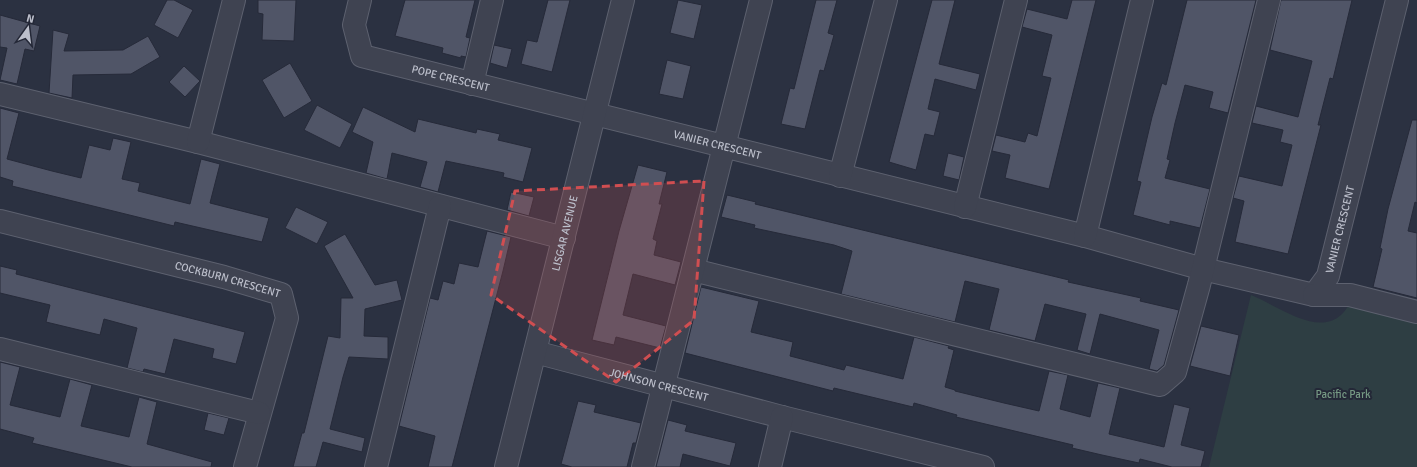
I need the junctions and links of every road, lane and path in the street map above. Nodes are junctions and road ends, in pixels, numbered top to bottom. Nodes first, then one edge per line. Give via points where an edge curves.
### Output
1 (234, 0) edge
2 (360, 0) edge
3 (492, 0) edge
4 (623, 0) edge
5 (761, 0) edge
6 (886, 0) edge
7 (1016, 0) edge
8 (1142, 0) edge
9 (1269, 0) edge
10 (1397, 0) edge
11 (472, 84) junction
12 (0, 94) edge
13 (595, 114) junction
14 (198, 142) junction
15 (724, 146) junction
16 (840, 176) junction
17 (440, 206) junction
18 (965, 207) junction
19 (0, 221) edge
20 (1085, 236) junction
21 (564, 238) junction
22 (1203, 269) junction
23 (693, 270) junction
24 (1314, 295) junction
25 (1417, 312) edge
26 (0, 349) edge
27 (535, 352) junction
28 (663, 386) junction
29 (259, 413) junction
30 (782, 418) junction
31 (245, 467) edge
32 (376, 467) edge
33 (506, 467) edge
34 (643, 467) edge
35 (770, 467) edge
36 (983, 467) edge

1 - 14 street
2 - 11 street, POPE CRESCENT via 354,25 362,56
3 - 11 street
4 - 13 street, LISGAR AVENUE
5 - 15 street
6 - 16 street
7 - 18 street
8 - 20 street
9 - 22 street
10 - 24 street, VANIER CRESCENT via 1328,276
11 - 13 street, POPE CRESCENT
12 - 14 street
13 - 15 street, VANIER CRESCENT
13 - 21 street, LISGAR AVENUE
14 - 17 street
15 - 16 street, VANIER CRESCENT
15 - 23 street
16 - 18 street, VANIER CRESCENT
17 - 21 street
17 - 32 street
18 - 20 street, VANIER CRESCENT
19 - 29 street, COCKBURN CRESCENT via 224,277 281,294 287,318
20 - 22 street, VANIER CRESCENT
21 - 27 street, LISGAR AVENUE
22 - 23 street via 1175,372 1160,385
22 - 24 street, VANIER CRESCENT
23 - 28 street
24 - 25 street via 1350,295
26 - 29 street
27 - 28 street, JOHNSON CRESCENT
27 - 33 street, LISGAR AVENUE
28 - 30 street, JOHNSON CRESCENT
28 - 34 street
29 - 31 street, COCKBURN CRESCENT
30 - 35 street
30 - 36 street, JOHNSON CRESCENT

